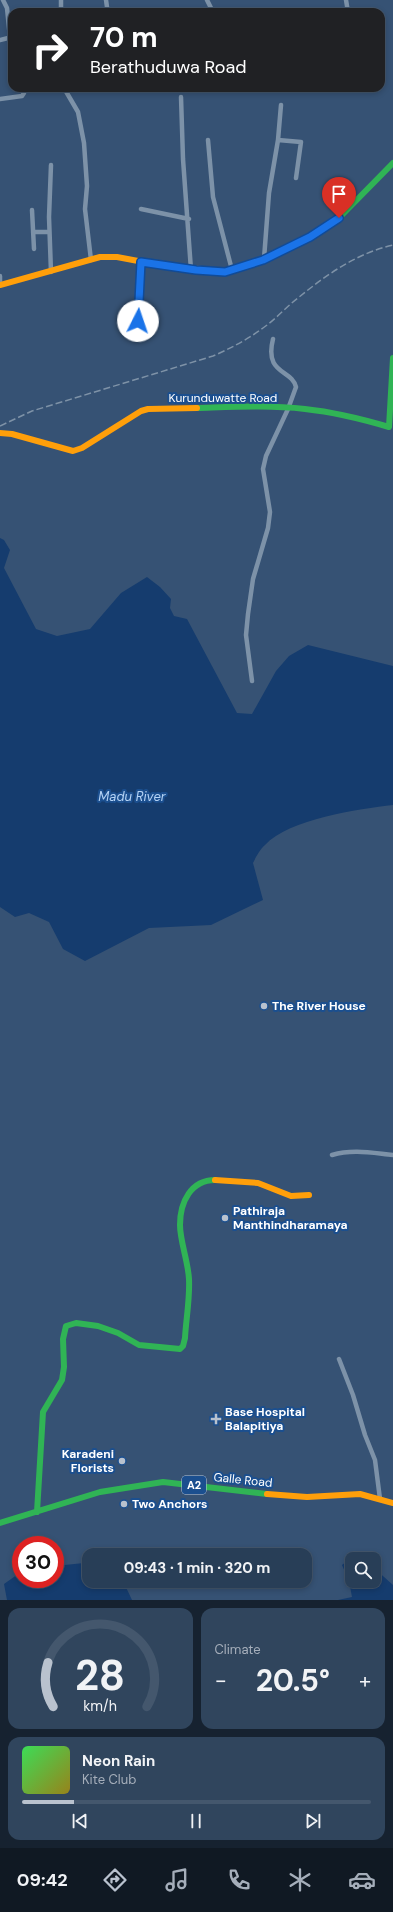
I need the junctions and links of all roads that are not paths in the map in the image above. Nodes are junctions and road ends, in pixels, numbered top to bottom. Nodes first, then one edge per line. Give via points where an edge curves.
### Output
1 (3, 0) edge
2 (106, 0) edge
3 (107, 7) dead end
4 (8, 16) edge
5 (24, 92) edge
6 (66, 92) edge
7 (181, 97) dead end
8 (0, 99) edge
9 (281, 105) dead end
10 (208, 140) dead end
11 (278, 140) junction
12 (393, 163) edge
13 (51, 165) dead end
14 (296, 178) dead end
15 (141, 209) dead end
16 (32, 210) dead end
17 (189, 219) junction
18 (33, 232) junction
19 (49, 232) junction
20 (34, 249) dead end
21 (264, 259) junction
22 (91, 260) junction
23 (141, 262) junction
24 (192, 270) junction
25 (232, 270) junction
26 (51, 272) junction
27 (0, 276) edge
28 (0, 285) edge
29 (138, 321) dead end
30 (273, 339) dead end
31 (393, 358) edge
32 (288, 408) junction
33 (0, 433) edge
34 (252, 681) dead end
35 (332, 1155) dead end
36 (393, 1155) edge
37 (309, 1195) dead end
38 (339, 1359) dead end
39 (380, 1499) junction
40 (393, 1503) edge
41 (37, 1512) junction
42 (0, 1523) edge

1 - 4 street
2 - 3 street
5 - 8 street via 22,96
6 - 22 street via 78,112 84,143 87,186 85,209
7 - 17 street via 183,159
9 - 11 street
10 - 25 street via 213,197
11 - 14 street via 301,142
11 - 21 street via 269,193
12 - 21 main road via 339,218 310,237
13 - 19 street
15 - 17 street
16 - 18 street
17 - 24 street
18 - 19 street
18 - 20 street
19 - 26 street
21 - 25 main road
22 - 23 main road via 107,257
22 - 26 main road
23 - 24 main road
23 - 29 street
24 - 25 main road
26 - 28 main road
27 - 28 street
30 - 32 street via 270,353 274,363 295,384
31 - 32 main road, Kurunduwatte Road via 389,427 339,415
32 - 33 main road, Kurunduwatte Road via 148,409 73,451
32 - 34 street via 266,456 263,469 270,512 253,580 246,635
35 - 36 street via 357,1151
37 - 41 main road via 291,1196 258,1183 223,1180 204,1180 194,1186 188,1194 180,1226 190,1282 185,1338 180,1349 139,1346 118,1333 98,1326 76,1323 66,1326 63,1338 63,1378 42,1412
38 - 39 street via 375,1460
39 - 40 main road, Galle Road / A2
39 - 41 main road, Galle Road / A2 via 360,1494 307,1497 162,1482 100,1492
41 - 42 main road, Galle Road / A2

